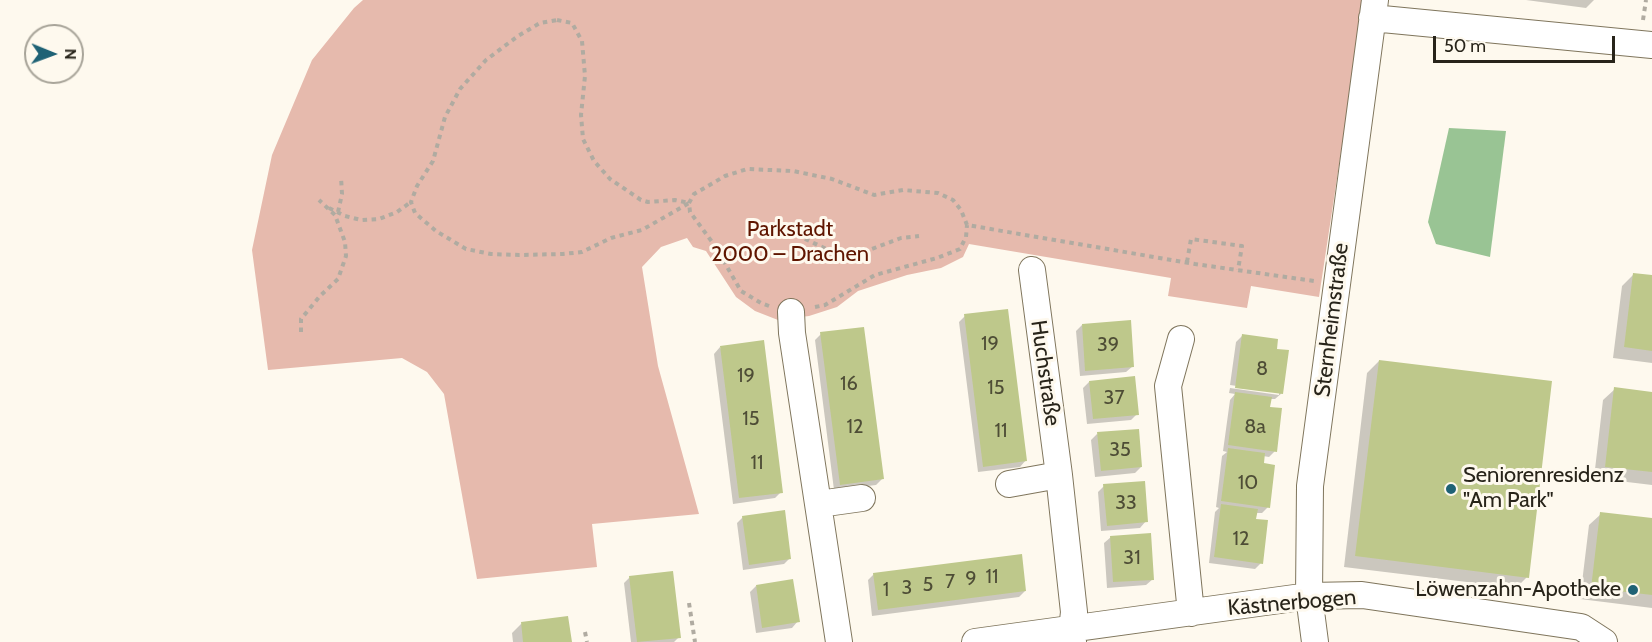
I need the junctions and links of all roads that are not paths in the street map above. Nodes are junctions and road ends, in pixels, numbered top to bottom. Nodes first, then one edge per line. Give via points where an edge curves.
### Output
1 (1373, 9) edge
2 (1652, 45) edge
3 (1032, 270) dead end
4 (791, 312) road end
5 (1181, 339) dead end
6 (1059, 475) junction
7 (1009, 484) dead end
8 (862, 498) dead end
9 (819, 504) junction
10 (1309, 596) junction
11 (1191, 613) junction
12 (1072, 636) edge
13 (839, 642) edge
14 (975, 642) edge
15 (1315, 642) edge
16 (1604, 642) edge

1 - 2 street
1 - 10 street, Sternheimstraße via 1310,486
3 - 6 street, Huchstraße
4 - 9 street
5 - 11 street via 1168,386
6 - 7 street
6 - 12 street, Huchstraße via 1074,612
8 - 9 street
9 - 13 street
10 - 11 street, Kästnerbogen
10 - 15 street, Sternheimstraße
10 - 16 street, Kästnerbogen via 1362,595 1581,627
11 - 12 street, Kästnerbogen
12 - 14 street, Kästnerbogen

